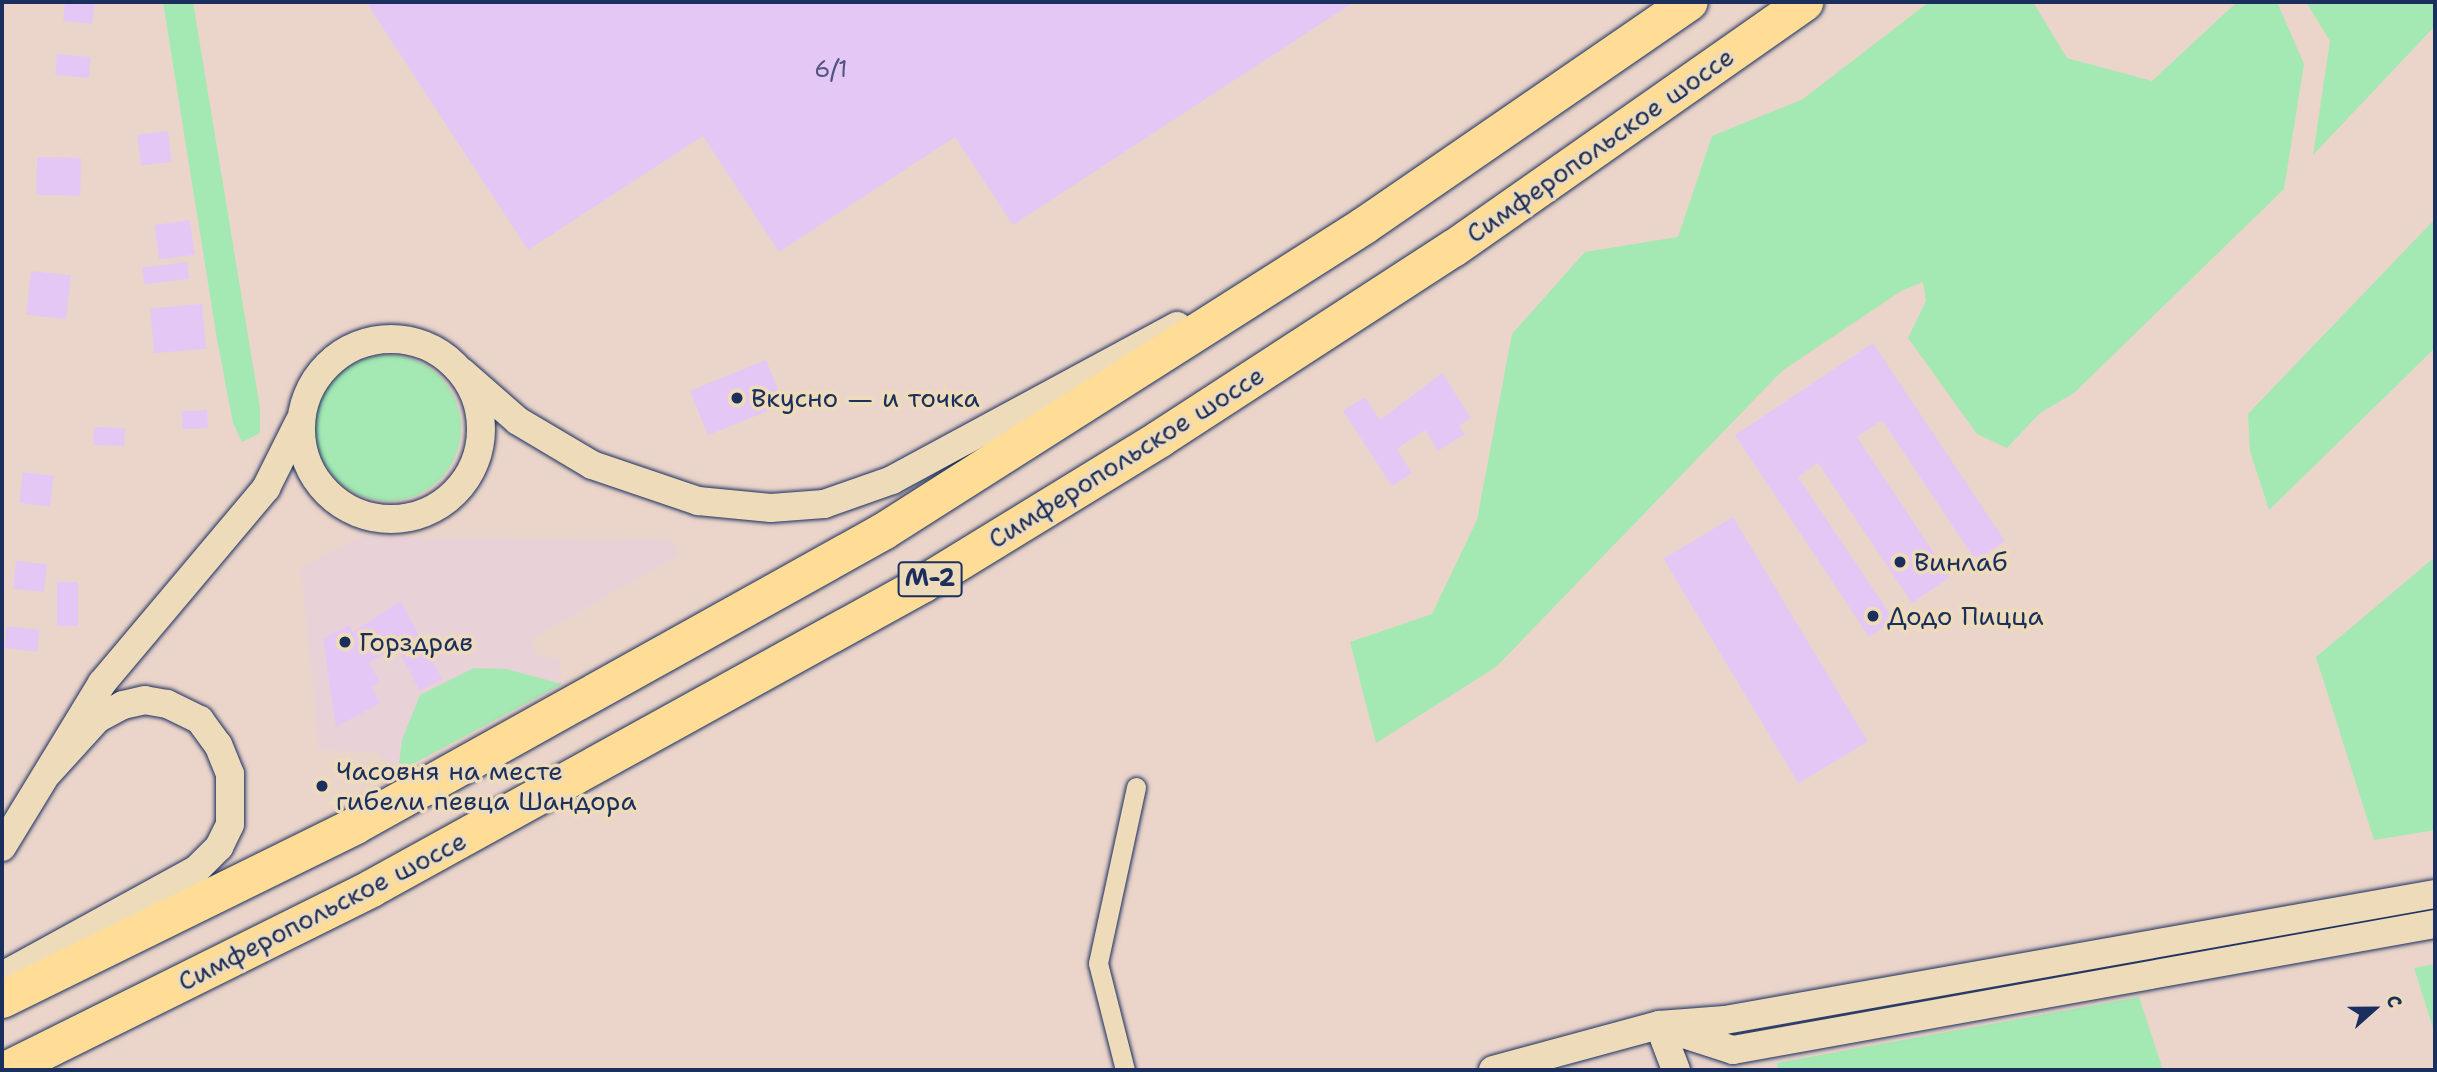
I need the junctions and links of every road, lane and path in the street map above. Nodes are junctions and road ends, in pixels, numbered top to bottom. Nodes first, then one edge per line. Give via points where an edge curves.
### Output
1 (1674, 2) edge
2 (1689, 2) edge
3 (1804, 2) edge
4 (1823, 2) edge
5 (1576, 80) junction
6 (1602, 144) junction
7 (1364, 225) junction
8 (462, 372) junction
9 (302, 413) junction
10 (49, 772) junction
11 (1136, 787) dead end
12 (2, 846) edge
13 (2435, 894) edge
14 (2435, 924) edge
15 (2, 976) edge
16 (2, 999) edge
17 (1659, 1025) junction
18 (5, 1070) edge
19 (1125, 1070) edge
20 (1493, 1070) edge
21 (1676, 1070) edge

1 - 5 street
2 - 5 highway, М-2
3 - 6 highway, Симферопольское шоссе / М-2
4 - 6 street
5 - 7 highway, М-2
6 - 18 highway, Симферопольское шоссе / М-2 via 1453,248 1160,439 922,584 371,888
7 - 8 street via 892,480 824,504 730,507 659,492 592,466 518,421
7 - 16 highway, М-2 via 883,531 607,688 355,825
8 - 9 street via 419,343 368,341 324,367
8 - 9 street via 481,418 473,467 442,504 419,515 371,517 326,492 310,469 301,442
9 - 10 street via 293,441 266,488 102,683
10 - 12 street
10 - 15 street via 97,719 145,700 167,704 200,720 218,745 230,774 230,824 219,847 196,870
11 - 19 street via 1098,963
13 - 17 street via 1725,1020
14 - 17 street via 1733,1050
17 - 20 street
17 - 21 street

